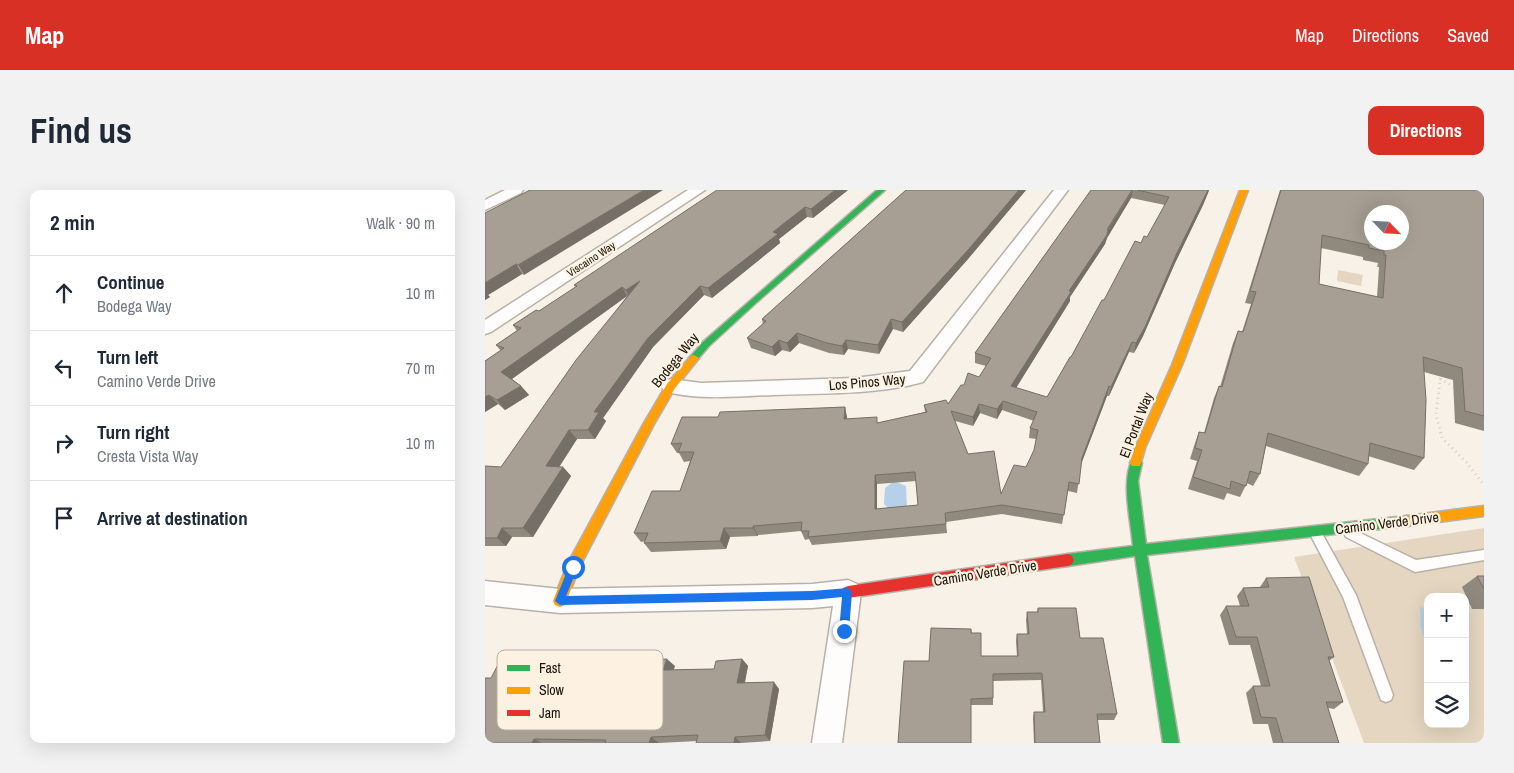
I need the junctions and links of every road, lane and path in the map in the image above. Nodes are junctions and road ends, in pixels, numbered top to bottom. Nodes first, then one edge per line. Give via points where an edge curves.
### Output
1 (516, 190) edge
2 (698, 190) edge
3 (881, 190) edge
4 (1061, 190) edge
5 (1245, 190) edge
6 (485, 206) edge
7 (485, 328) edge
8 (1441, 367) edge
9 (1440, 380) junction
10 (671, 386) junction
11 (1459, 389) dead end
12 (1484, 485) edge
13 (1484, 511) edge
14 (1342, 528) junction
15 (1315, 532) junction
16 (1140, 549) junction
17 (1484, 556) edge
18 (848, 592) junction
19 (485, 593) edge
20 (560, 601) junction
21 (1386, 695) dead end
22 (827, 743) edge
23 (1171, 743) edge

1 - 6 street
2 - 7 street, Viscaino Way
3 - 10 street, Bodega Way via 705,344
4 - 10 street, Los Pinos Way via 916,377 855,385 701,390
5 - 16 street, El Portal Way via 1177,365 1140,448 1132,481
8 - 9 path
9 - 11 path
9 - 12 path via 1436,414 1443,438
10 - 20 street, Bodega Way via 573,567
13 - 14 street, Camino Verde Drive
14 - 15 street, Camino Verde Drive
14 - 17 lane via 1415,566
15 - 16 street, Camino Verde Drive
15 - 21 lane via 1349,595
16 - 18 street, Camino Verde Drive
16 - 23 street, El Portal Way
18 - 20 street, Camino Verde Drive via 812,596
18 - 22 street
19 - 20 street, Camino Verde Drive

